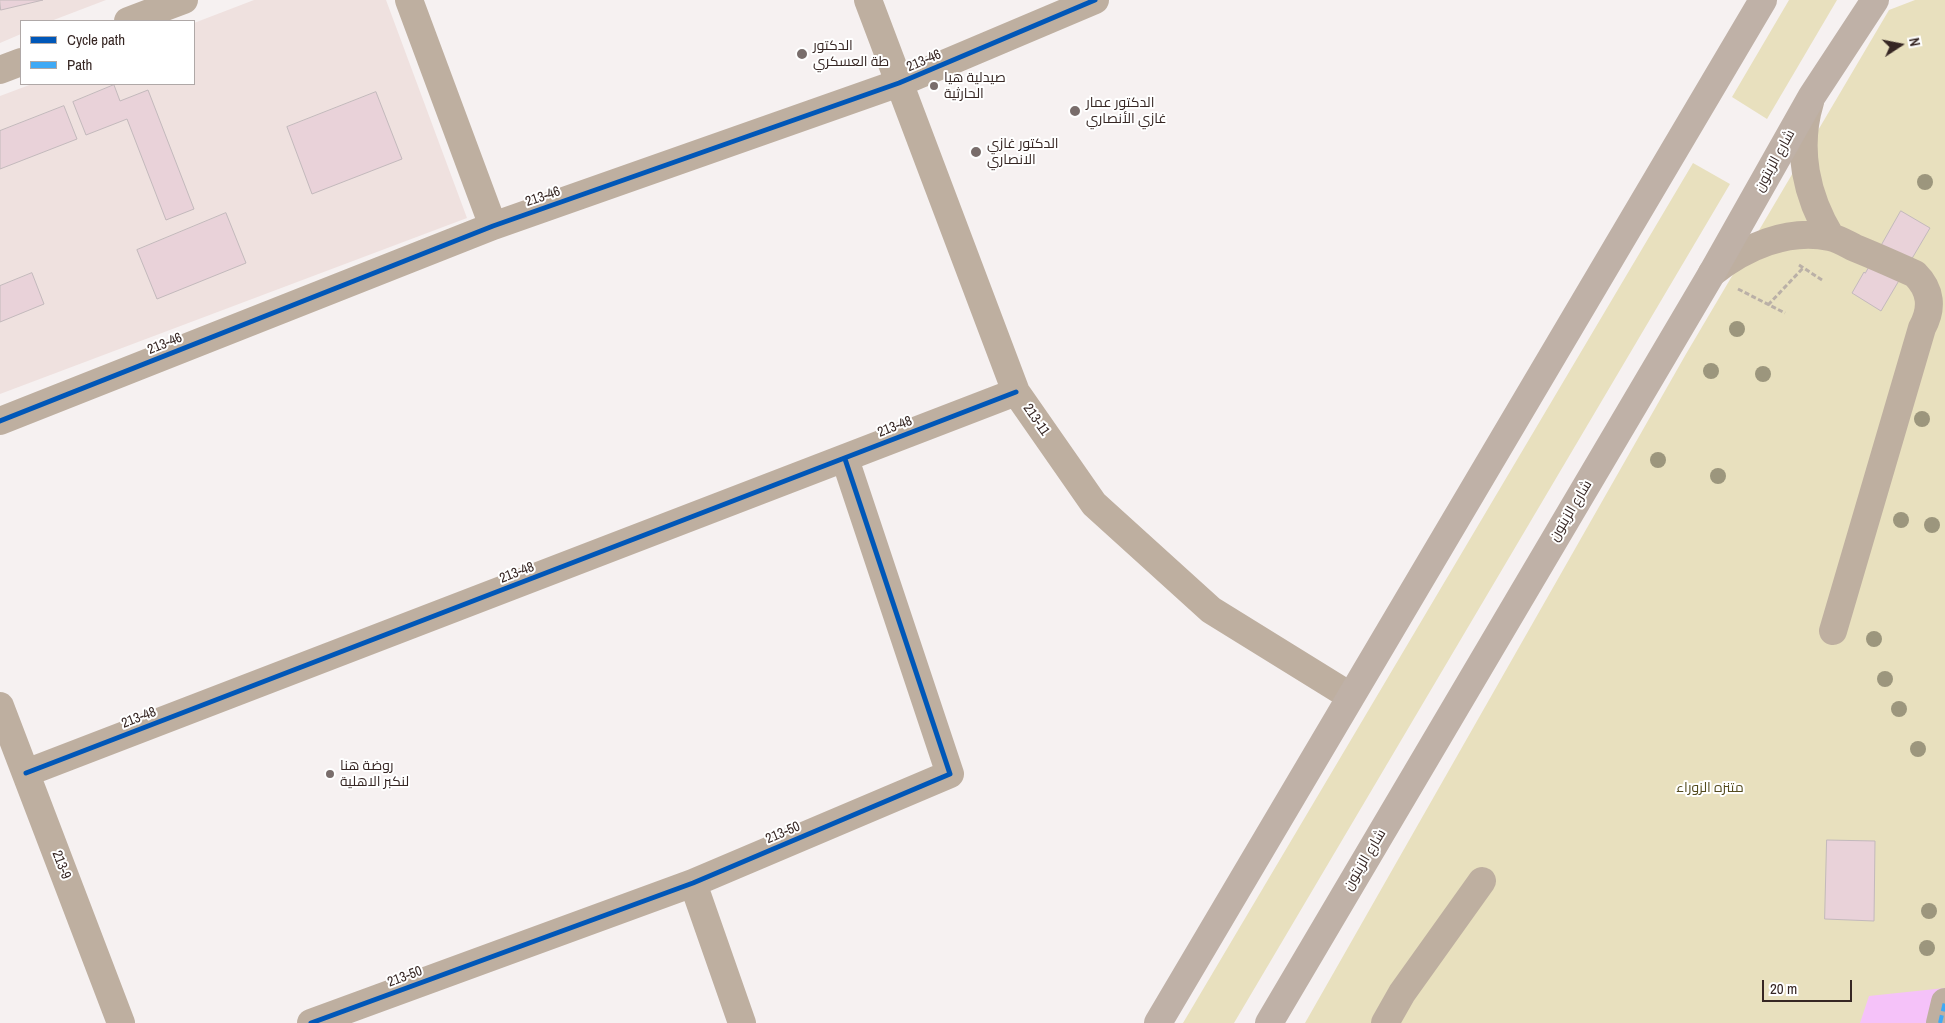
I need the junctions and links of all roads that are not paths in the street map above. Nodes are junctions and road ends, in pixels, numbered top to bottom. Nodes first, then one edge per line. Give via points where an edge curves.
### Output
1 (184, 0) edge
2 (409, 0) edge
3 (868, 0) edge
4 (1096, 0) edge
5 (1763, 0) edge
6 (1875, 0) edge
7 (131, 20) edge
8 (20, 62) edge
9 (0, 70) edge
10 (899, 84) junction
11 (1812, 96) junction
12 (493, 226) junction
13 (1831, 237) junction
14 (1712, 273) junction
15 (1936, 287) edge
16 (1016, 392) junction
17 (0, 421) edge
18 (845, 459) junction
19 (1832, 631) dead end
20 (1350, 696) junction
21 (0, 706) edge
22 (26, 773) junction
23 (1482, 881) dead end
24 (693, 883) junction
25 (1945, 1002) edge
26 (121, 1023) edge
27 (311, 1023) edge
28 (742, 1023) edge
29 (1158, 1023) edge
30 (1269, 1023) edge
31 (1385, 1023) edge
32 (1940, 1023) edge

1 - 7 street
2 - 12 street
3 - 10 street, 213-11
4 - 10 street, 213-46
5 - 20 main road
6 - 11 main road, شارع الزيتون
8 - 9 street
10 - 12 street, 213-46
10 - 16 street, 213-11
11 - 13 street via 1804,132 1805,169 1814,204
11 - 14 main road, شارع الزيتون
12 - 17 street, 213-46
13 - 14 street via 1789,237 1768,242 1742,252
13 - 15 street via 1915,274 1923,282
14 - 30 main road, شارع الزيتون
15 - 19 street
16 - 18 street, 213-48
16 - 20 street, 213-11 via 1094,504 1211,610
18 - 22 street, 213-48
18 - 24 street, 213-50 via 950,774
20 - 29 main road
21 - 22 street, 213-9
22 - 26 street, 213-9
23 - 31 street via 1402,993
24 - 27 street, 213-50
24 - 28 street
25 - 32 street

